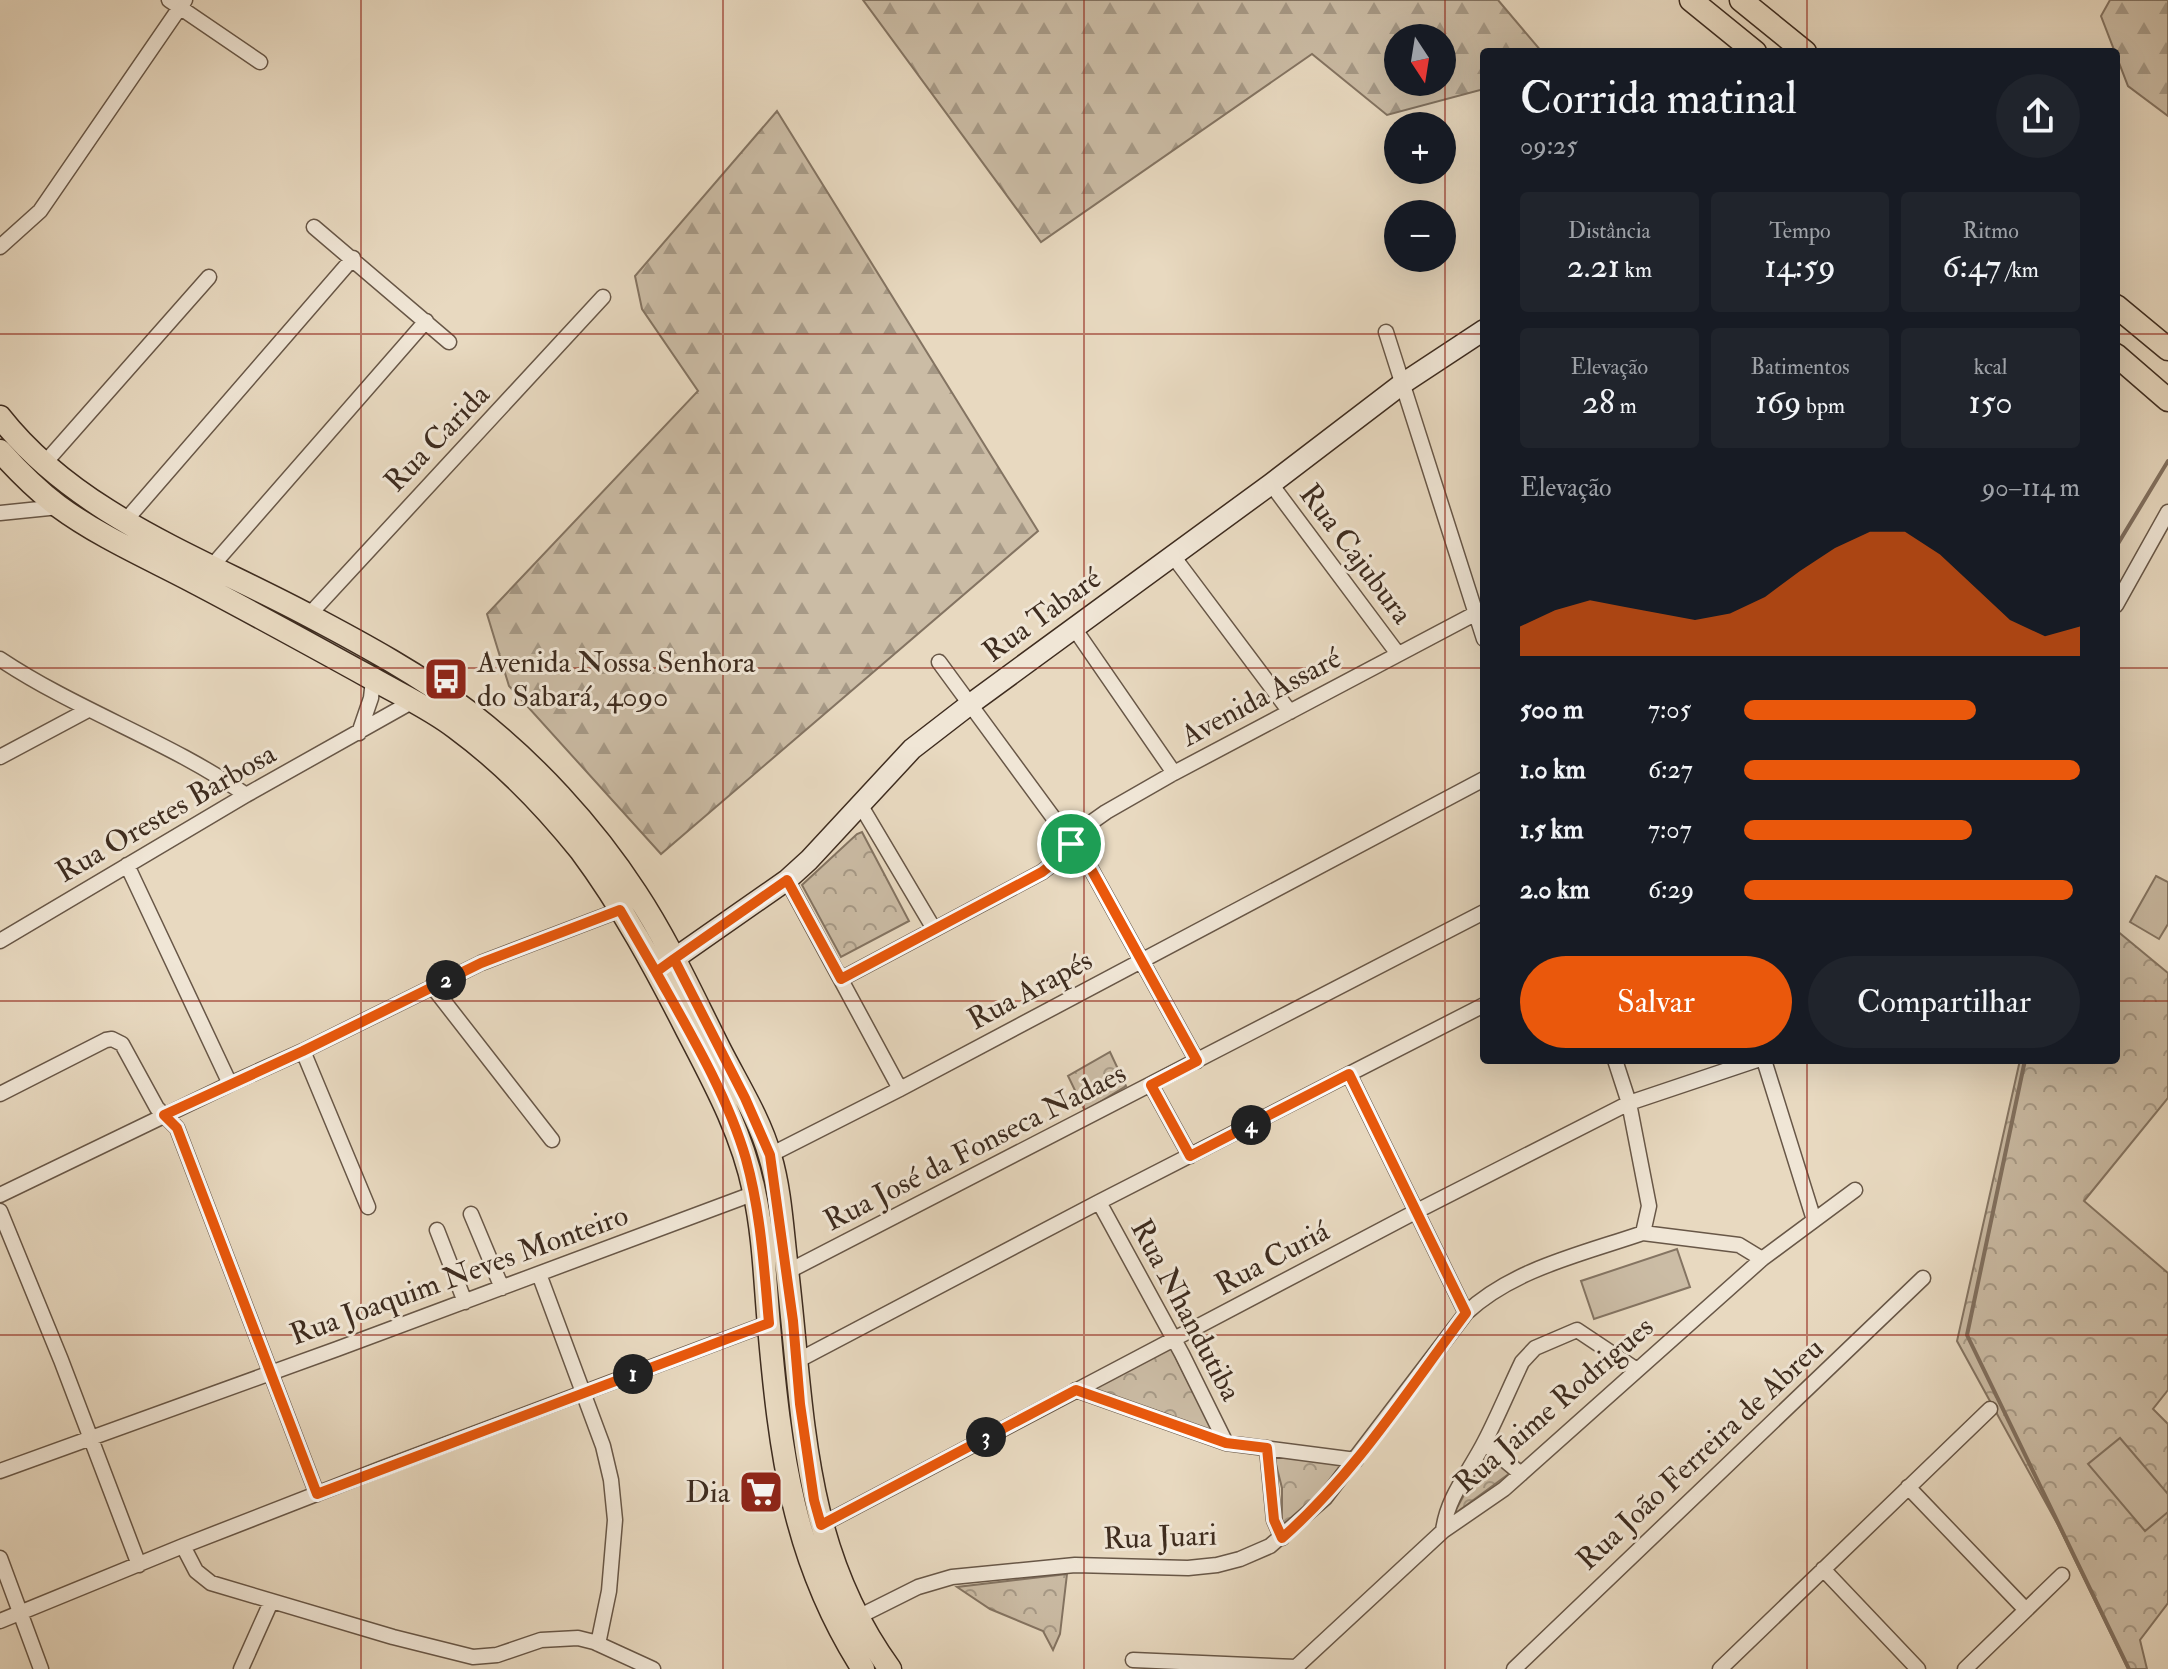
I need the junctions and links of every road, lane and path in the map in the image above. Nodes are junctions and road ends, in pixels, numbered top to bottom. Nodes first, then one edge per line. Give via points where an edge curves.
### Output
1 (1691, 0) edge
2 (1741, 0) edge
3 (178, 2) edge
4 (1750, 48) edge
5 (1800, 48) edge
6 (260, 62) dead end
7 (314, 227) dead end
8 (0, 247) edge
9 (353, 258) junction
10 (209, 277) dead end
11 (603, 297) dead end
12 (2120, 309) edge
13 (426, 321) junction
14 (1386, 332) dead end
15 (1480, 333) edge
16 (449, 342) dead end
17 (2168, 349) edge
18 (2120, 358) edge
19 (1402, 384) junction
20 (2168, 400) edge
21 (0, 417) edge
22 (0, 451) edge
23 (43, 465) junction
24 (1271, 484) junction
25 (59, 507) junction
26 (2168, 512) edge
27 (0, 513) edge
28 (126, 520) junction
29 (1173, 556) junction
30 (212, 566) junction
31 (2120, 598) edge
32 (1479, 611) edge
33 (309, 615) junction
34 (1074, 628) junction
35 (1398, 654) junction
36 (0, 659) edge
37 (939, 662) dead end
38 (373, 680) junction
39 (415, 700) junction
40 (969, 705) junction
41 (88, 710) junction
42 (1290, 712) junction
43 (359, 733) junction
44 (0, 757) edge
45 (1174, 773) junction
46 (1480, 781) edge
47 (246, 795) junction
48 (861, 806) junction
49 (1071, 844) junction
50 (127, 865) junction
51 (787, 880) junction
52 (620, 910) junction
53 (1480, 914) edge
54 (934, 929) junction
55 (0, 941) edge
56 (1140, 960) junction
57 (665, 966) junction
58 (841, 979) junction
59 (432, 986) junction
60 (1480, 1007) edge
61 (303, 1051) junction
62 (1197, 1061) junction
63 (1616, 1064) edge
64 (1745, 1064) edge
65 (1765, 1064) edge
66 (1349, 1074) junction
67 (230, 1084) junction
68 (1151, 1085) junction
69 (900, 1089) junction
70 (0, 1094) edge
71 (1629, 1103) junction
72 (164, 1115) junction
73 (552, 1140) dead end
74 (770, 1155) junction
75 (1190, 1156) junction
76 (1855, 1190) dead end
77 (755, 1193) junction
78 (0, 1195) edge
79 (1099, 1202) junction
80 (368, 1207) dead end
81 (0, 1211) edge
82 (1417, 1211) junction
83 (471, 1214) dead end
84 (1814, 1220) junction
85 (437, 1230) dead end
86 (1643, 1233) junction
87 (1762, 1259) junction
88 (787, 1272) junction
89 (539, 1274) junction
90 (1923, 1278) dead end
91 (502, 1288) junction
92 (465, 1302) junction
93 (1466, 1313) junction
94 (769, 1323) junction
95 (1173, 1339) junction
96 (797, 1361) junction
97 (1637, 1370) junction
98 (270, 1372) junction
99 (1076, 1390) junction
100 (583, 1393) junction
101 (1990, 1409) dead end
102 (90, 1438) junction
103 (1226, 1443) junction
104 (1484, 1443) junction
105 (1267, 1448) junction
106 (1356, 1460) junction
107 (0, 1471) edge
108 (1521, 1474) junction
109 (1908, 1487) junction
110 (317, 1494) junction
111 (821, 1525) junction
112 (1443, 1531) junction
113 (1282, 1538) junction
114 (183, 1546) junction
115 (0, 1558) edge
116 (139, 1565) junction
117 (1823, 1569) junction
118 (2062, 1575) dead end
119 (271, 1602) junction
120 (2026, 1610) junction
121 (20, 1614) junction
122 (858, 1617) junction
123 (0, 1621) edge
124 (598, 1644) junction
125 (1133, 1660) dead end
126 (486, 1664) edge
127 (1295, 1668) edge
128 (41, 1669) edge
129 (241, 1669) edge
130 (653, 1669) edge
131 (863, 1669) edge
132 (890, 1669) edge
133 (1514, 1669) edge
134 (1720, 1669) edge
135 (1918, 1669) edge
136 (1965, 1669) edge

1 - 4 main road
2 - 5 main road
3 - 6 street
3 - 8 street via 40,211
7 - 9 street
9 - 13 street
9 - 28 street
10 - 23 street
11 - 33 street, Rua Carida
12 - 17 main road
13 - 16 street
13 - 30 street
14 - 19 street
15 - 19 street, Rua Tabaré
18 - 20 main road
19 - 24 street, Rua Tabaré
19 - 32 street
21 - 23 main road
22 - 25 main road
23 - 28 main road
24 - 29 street, Rua Tabaré
24 - 35 street, Rua Cajubura
25 - 27 street
25 - 38 main road
26 - 31 street
28 - 30 main road
29 - 34 street, Rua Tabaré
29 - 42 street
30 - 33 main road
32 - 35 street, Avenida Assaré
33 - 57 main road via 411,673 508,745 597,840 637,894
34 - 40 street, Rua Tabaré
34 - 45 street
35 - 42 street, Avenida Assaré
36 - 41 street
37 - 40 street
38 - 39 main road
38 - 43 street
39 - 43 street, Rua Orestes Barbosa
39 - 52 main road via 488,753 536,801 581,851
40 - 48 street, Rua Tabaré via 912,749
40 - 49 street
41 - 44 street
41 - 47 street
42 - 45 street, Avenida Assaré
43 - 47 street, Rua Orestes Barbosa
45 - 49 street, Avenida Assaré via 1106,812
46 - 56 street, Rua Arapés
47 - 50 street, Rua Orestes Barbosa
48 - 51 street, Rua Tabaré
48 - 54 street
49 - 54 street, Avenida Assaré via 1042,872
49 - 56 street via 1091,869
50 - 55 street, Rua Orestes Barbosa
50 - 67 street
51 - 57 street, Rua Tabaré
51 - 58 street
52 - 57 main road
52 - 59 street
53 - 62 street, Rua José da Fonseca Nadaes
54 - 58 street, Avenida Assaré
56 - 62 street
56 - 69 street, Rua Arapés
57 - 74 main road via 745,1098
57 - 77 main road via 728,1109
58 - 69 street
59 - 61 street
59 - 73 street
60 - 66 street
61 - 67 street
61 - 80 street
62 - 68 street, Rua José da Fonseca Nadaes
63 - 71 street
64 - 71 street, Rua Curiá
65 - 84 street
66 - 75 street
66 - 82 street
67 - 72 street
68 - 75 street
68 - 88 street, Rua José da Fonseca Nadaes
69 - 74 street, Rua Arapés
70 - 72 street via 112,1039 122,1044
71 - 82 street, Rua Curiá
71 - 86 street via 1649,1206
72 - 78 street
72 - 98 street via 177,1128
74 - 88 main road
75 - 79 street
76 - 84 street, Rua Jaime Rodrigues
77 - 89 street, Rua Joaquim Neves Monteiro
77 - 94 main road
79 - 95 street, Rua Nhandutiba
79 - 96 street
81 - 102 street
82 - 93 street
82 - 95 street, Rua Curiá
83 - 91 street
84 - 87 street, Rua Jaime Rodrigues
85 - 92 street
86 - 87 street via 1739,1245
86 - 93 street, Rua Juari via 1537,1270 1492,1292
87 - 97 street, Rua Jaime Rodrigues
88 - 96 main road
89 - 91 street, Rua Joaquim Neves Monteiro
89 - 100 street
90 - 133 street, Rua João Ferreira de Abreu
91 - 92 street, Rua Joaquim Neves Monteiro
92 - 98 street, Rua Joaquim Neves Monteiro
93 - 106 street, Rua Juari
94 - 100 street
94 - 131 main road via 786,1477 800,1536
95 - 99 street, Rua Curiá
95 - 103 street, Rua Nhandutiba
96 - 111 main road via 808,1465
97 - 104 street via 1577,1330 1535,1348 1522,1362
97 - 108 street, Rua Jaime Rodrigues
98 - 102 street, Rua Joaquim Neves Monteiro
98 - 110 street
99 - 103 street
99 - 111 street, Rua Curiá
100 - 110 street
100 - 124 street via 605,1454 614,1510 609,1591
101 - 109 street
102 - 107 street, Rua Joaquim Neves Monteiro
102 - 116 street
103 - 105 street
104 - 108 street
104 - 112 street via 1453,1496
105 - 106 street
105 - 113 street via 1274,1520
106 - 113 street, Rua Juari
108 - 112 street, Rua Jaime Rodrigues
109 - 117 street
109 - 120 street
110 - 114 street
111 - 122 main road
112 - 127 street, Rua Jaime Rodrigues
113 - 122 street, Rua Juari via 1217,1565 1075,1565 952,1577 918,1587
114 - 116 street
114 - 119 street via 196,1571 211,1583
115 - 121 street
116 - 121 street
117 - 134 street
117 - 135 street
118 - 120 street
119 - 126 street
119 - 129 street
120 - 136 street
121 - 123 street
121 - 128 street
122 - 132 main road
124 - 126 street via 554,1638
124 - 130 street
125 - 127 street

